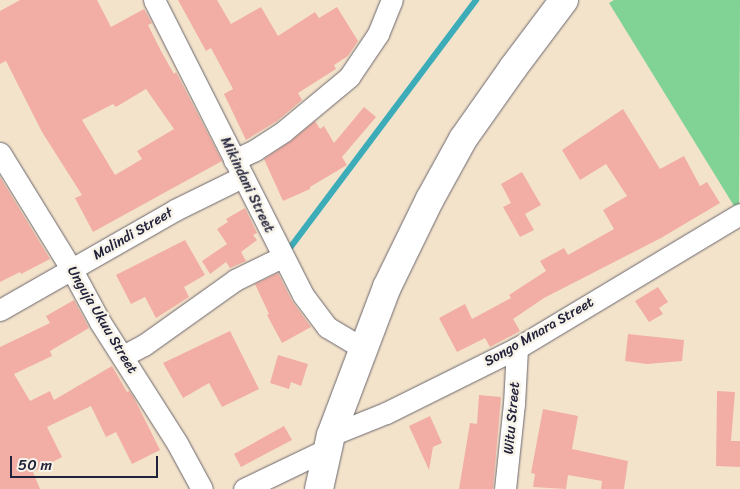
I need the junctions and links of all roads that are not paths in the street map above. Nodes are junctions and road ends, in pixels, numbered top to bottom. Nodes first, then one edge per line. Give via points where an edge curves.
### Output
1 (154, 0) edge
2 (392, 0) edge
3 (564, 0) edge
4 (0, 153) edge
5 (238, 168) junction
6 (740, 214) edge
7 (282, 257) junction
8 (72, 270) junction
9 (0, 310) edge
10 (517, 348) junction
11 (364, 349) junction
12 (123, 356) junction
13 (329, 442) junction
14 (202, 489) edge
15 (244, 489) edge
16 (319, 489) edge
17 (505, 489) edge

1 - 5 street, Mikindani Street
2 - 5 street, Malindi Street via 378,34 349,77 284,131 255,150
3 - 11 highway via 463,140 387,287
4 - 8 street, Unguja Ukuu Street
5 - 7 street, Mikindani Street
5 - 8 street, Malindi Street via 175,210
6 - 10 street, Songo Mnara Street
7 - 11 street, Mikindani Street via 303,295 327,327
7 - 12 street via 235,280 144,345
8 - 9 street, Malindi Street
8 - 12 street, Unguja Ukuu Street
10 - 13 street, Songo Mnara Street
10 - 17 street, Witu Street
11 - 13 highway
12 - 14 street, Unguja Ukuu Street
13 - 15 street, Songo Mnara Street
13 - 16 highway

